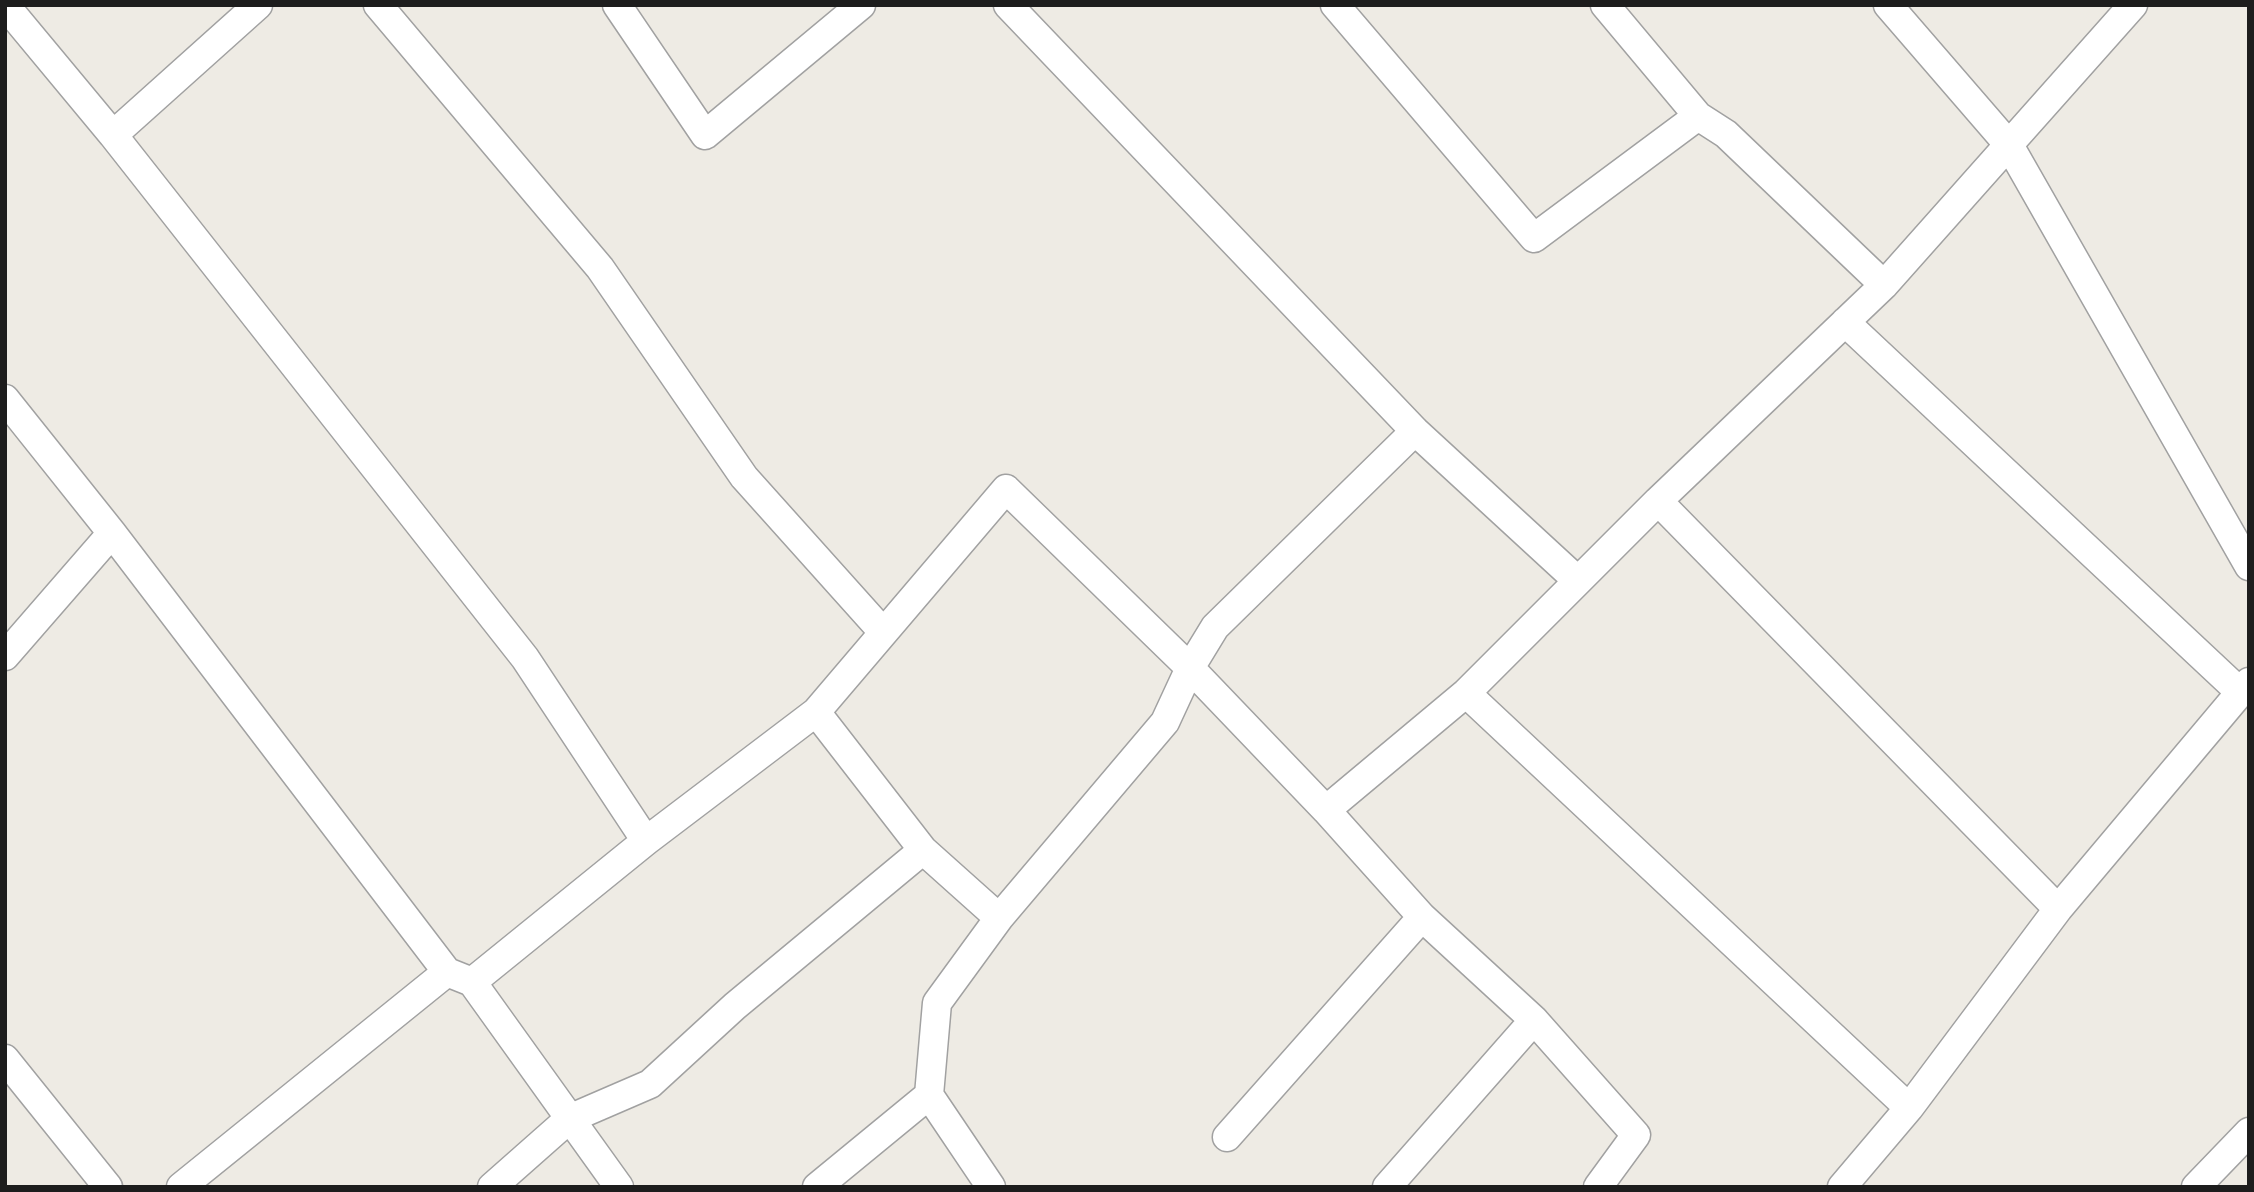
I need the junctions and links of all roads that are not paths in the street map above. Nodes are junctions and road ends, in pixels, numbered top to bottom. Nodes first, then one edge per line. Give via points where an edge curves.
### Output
1 (5, 5) edge
2 (258, 5) edge
3 (378, 5) edge
4 (617, 5) edge
5 (861, 5) edge
6 (1008, 5) edge
7 (1335, 5) edge
8 (1605, 5) edge
9 (1888, 5) edge
10 (2133, 5) edge
11 (1698, 116) junction
12 (113, 135) junction
13 (2009, 145) junction
14 (1884, 285) junction
15 (1846, 323) junction
16 (5, 399) edge
17 (1415, 431) junction
18 (1658, 502) junction
19 (112, 533) junction
20 (2249, 566) edge
21 (1578, 581) junction
22 (883, 632) junction
23 (5, 656) edge
24 (1190, 668) junction
25 (2245, 687) edge
26 (1466, 693) junction
27 (816, 712) junction
28 (1326, 810) junction
29 (646, 841) junction
30 (923, 850) junction
31 (2058, 909) junction
32 (1422, 916) junction
33 (999, 918) junction
34 (459, 977) junction
35 (1534, 1020) junction
36 (5, 1059) edge
37 (929, 1095) junction
38 (1909, 1108) junction
39 (569, 1119) junction
40 (2249, 1132) edge
41 (1227, 1136) dead end
42 (108, 1187) edge
43 (181, 1187) edge
44 (492, 1187) edge
45 (619, 1187) edge
46 (817, 1187) edge
47 (991, 1187) edge
48 (1387, 1187) edge
49 (1598, 1187) edge
50 (1842, 1187) edge
51 (2196, 1187) edge

1 - 12 street
2 - 12 street
3 - 22 street via 600,268 744,477
4 - 5 street via 705,135
6 - 17 street
7 - 11 street via 1534,238
8 - 11 street
9 - 13 street
10 - 13 street
11 - 14 street via 1726,134
12 - 29 street via 525,658
13 - 14 street
13 - 20 street
14 - 15 street
15 - 18 street
15 - 25 street
16 - 19 street
17 - 21 street
17 - 24 street via 1215,627
18 - 21 street
18 - 31 street
19 - 23 street
19 - 34 street
21 - 26 street
22 - 24 street via 1006,489
22 - 27 street
24 - 28 street
24 - 33 street via 1165,722
25 - 31 street
26 - 28 street
26 - 38 street
27 - 29 street
27 - 30 street
28 - 32 street
29 - 34 street
30 - 33 street
30 - 39 street via 735,1006 650,1084
31 - 38 street
32 - 35 street
32 - 41 street
33 - 37 street via 937,1003
34 - 39 street
34 - 43 street
35 - 48 street
35 - 49 street via 1636,1135
36 - 42 street
37 - 46 street
37 - 47 street
38 - 50 street
39 - 44 street
39 - 45 street
40 - 51 street

